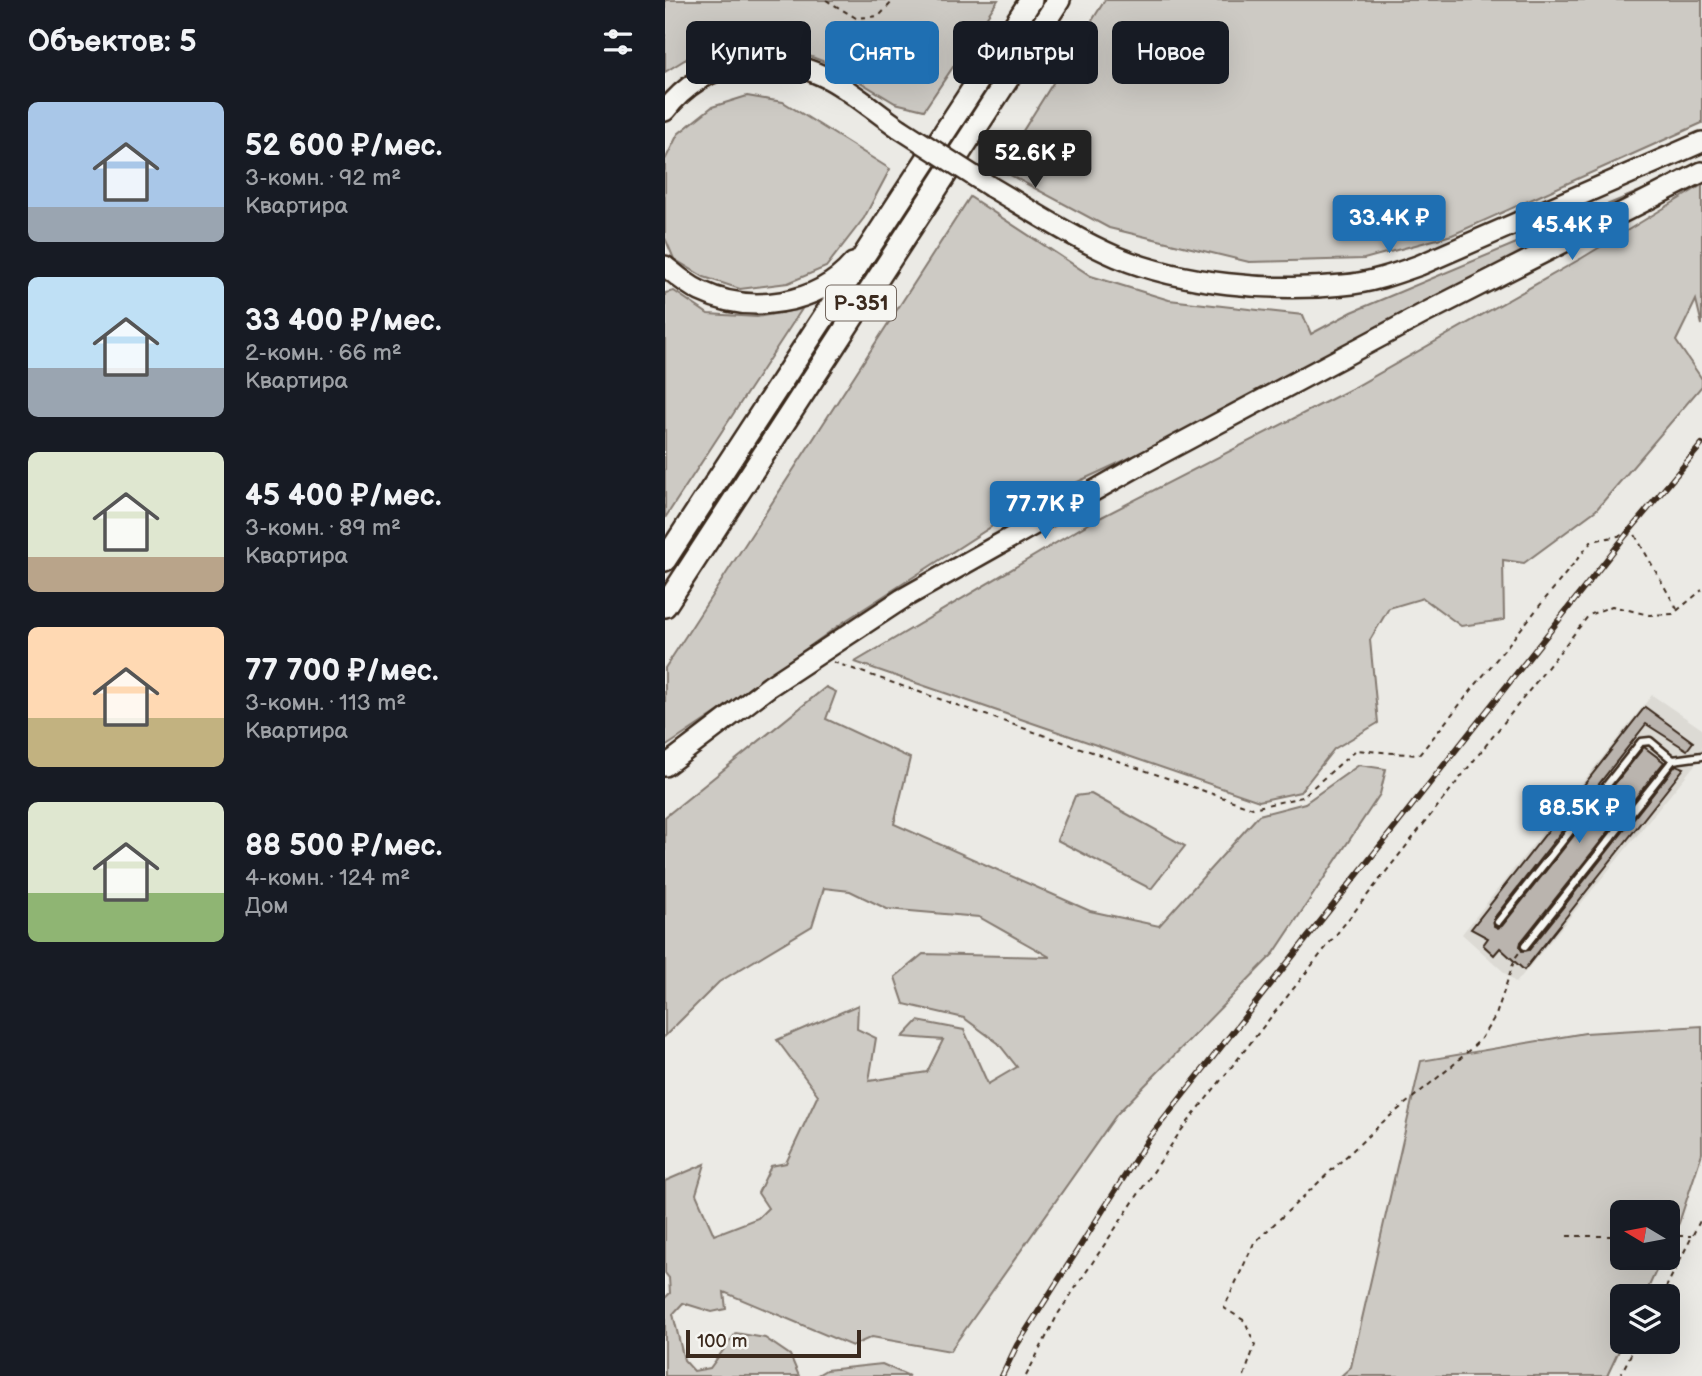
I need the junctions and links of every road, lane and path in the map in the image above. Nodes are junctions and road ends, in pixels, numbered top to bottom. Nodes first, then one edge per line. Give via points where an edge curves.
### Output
1 (826, 0) edge
2 (894, 0) edge
3 (1031, 0) edge
4 (1059, 0) edge
5 (665, 111) edge
6 (1702, 142) edge
7 (1702, 172) edge
8 (878, 232) junction
9 (665, 266) edge
10 (665, 560) edge
11 (1702, 590) edge
12 (665, 606) edge
13 (1677, 610) junction
14 (815, 657) junction
15 (1702, 756) edge
16 (1673, 760) junction
17 (665, 766) edge
18 (1498, 922) dead end
19 (1525, 946) joint
20 (1702, 1217) edge
21 (1567, 1236) dead end
22 (1610, 1236) edge
23 (1680, 1236) edge
24 (1692, 1236) junction
25 (1668, 1284) edge
26 (1631, 1354) edge
27 (1026, 1376) edge
28 (1244, 1376) edge
29 (1620, 1376) edge

1 - 2 path via 856,18 879,16
3 - 8 main road, Р-351
4 - 12 main road, Р-351
5 - 6 main road, bridge via 695,81 732,65 771,62 810,70 1089,244 1149,268 1251,285 1343,285 1393,275
7 - 14 main road via 1138,466 902,600
8 - 9 main road via 833,283 784,302 749,303 712,296
8 - 10 main road, Р-351
11 - 13 path
13 - 14 path via 1634,533 1592,541 1419,755 1356,750 1302,797 1253,808
13 - 27 path via 1649,615 1612,606 1589,615 1179,1132 1058,1314
14 - 17 main road
15 - 16 lane
16 - 18 lane via 1650,741 1641,741
16 - 19 lane
19 - 28 path via 1515,958 1496,1015 1480,1040 1384,1121 1254,1243 1224,1308 1245,1321 1255,1345
20 - 24 path
21 - 22 path
23 - 24 path
24 - 25 path
26 - 29 path

